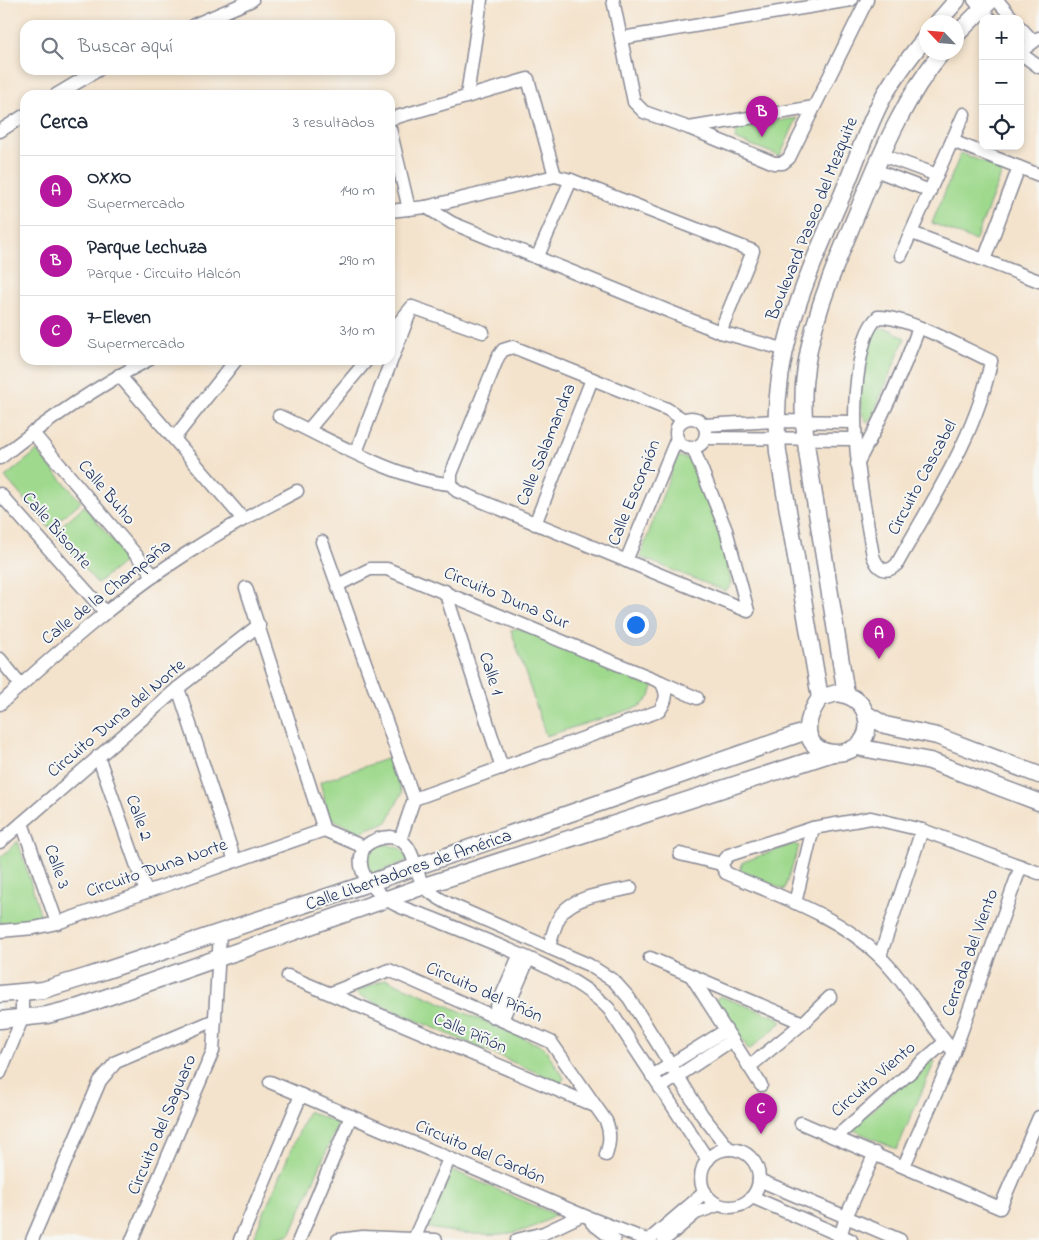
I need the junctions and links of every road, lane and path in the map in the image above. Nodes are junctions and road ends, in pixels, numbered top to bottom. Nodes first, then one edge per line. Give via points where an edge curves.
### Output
1 (481, 0) edge
2 (613, 0) edge
3 (851, 0) edge
4 (867, 0) edge
5 (957, 0) edge
6 (997, 0) edge
7 (247, 1) edge
8 (984, 7) edge
9 (944, 15) edge
10 (1010, 15) edge
11 (205, 20) edge
12 (964, 27) edge
13 (1024, 30) edge
14 (622, 38) junction
15 (1036, 40) edge
16 (919, 46) edge
17 (1024, 50) edge
18 (1024, 56) edge
19 (936, 60) edge
20 (1039, 67) edge
21 (90, 75) edge
22 (64, 90) edge
23 (467, 96) junction
24 (814, 107) junction
25 (964, 114) dead end
26 (20, 118) edge
27 (395, 118) edge
28 (689, 128) junction
29 (0, 131) edge
30 (952, 141) junction
31 (395, 150) edge
32 (882, 154) junction
33 (1019, 167) junction
34 (875, 170) junction
35 (1039, 175) edge
36 (555, 176) junction
37 (937, 176) junction
38 (571, 180) junction
39 (930, 192) junction
40 (426, 207) junction
41 (409, 209) junction
42 (395, 210) edge
43 (912, 232) junction
44 (902, 256) dead end
45 (537, 258) junction
46 (984, 260) junction
47 (1039, 281) edge
48 (412, 307) junction
49 (395, 327) edge
50 (919, 328) junction
51 (483, 332) dead end
52 (720, 332) junction
53 (783, 350) junction
54 (395, 351) edge
55 (138, 365) edge
56 (232, 365) edge
57 (363, 365) edge
58 (390, 365) edge
59 (119, 375) junction
60 (592, 378) junction
61 (279, 416) dead end
62 (684, 420) junction
63 (776, 421) junction
64 (805, 422) junction
65 (854, 422) junction
66 (309, 430) junction
67 (704, 431) junction
68 (32, 432) junction
69 (174, 438) junction
70 (677, 438) junction
71 (854, 439) junction
72 (777, 440) junction
73 (806, 440) junction
74 (693, 448) junction
75 (356, 452) junction
76 (0, 458) edge
77 (857, 464) junction
78 (451, 484) junction
79 (297, 491) dead end
80 (0, 494) edge
81 (243, 519) junction
82 (535, 524) junction
83 (322, 542) dead end
84 (626, 561) junction
85 (154, 576) junction
86 (338, 585) junction
87 (246, 588) dead end
88 (445, 591) junction
89 (106, 613) junction
90 (259, 625) junction
91 (0, 659) edge
92 (661, 682) junction
93 (21, 685) junction
94 (178, 688) junction
95 (846, 694) junction
96 (697, 698) dead end
97 (820, 698) junction
98 (0, 704) edge
99 (866, 714) junction
100 (807, 731) junction
101 (857, 746) junction
102 (830, 754) junction
103 (98, 756) junction
104 (502, 768) junction
105 (1039, 774) edge
106 (414, 799) junction
107 (1039, 802) edge
108 (22, 823) junction
109 (813, 828) junction
110 (324, 830) junction
111 (922, 830) junction
112 (400, 840) junction
113 (0, 842) edge
114 (364, 847) junction
115 (680, 854) dead end
116 (235, 861) junction
117 (721, 864) junction
118 (417, 866) junction
119 (1021, 866) junction
120 (1039, 873) edge
121 (369, 883) junction
122 (424, 886) junction
123 (631, 888) dead end
124 (146, 892) junction
125 (386, 899) junction
126 (794, 903) junction
127 (57, 922) junction
128 (0, 931) edge
129 (516, 932) junction
130 (220, 933) junction
131 (549, 946) junction
132 (564, 952) junction
133 (518, 955) junction
134 (880, 956) junction
135 (218, 958) junction
136 (650, 958) dead end
137 (555, 972) junction
138 (288, 976) dead end
139 (692, 977) junction
140 (331, 993) junction
141 (0, 994) edge
142 (22, 994) junction
143 (830, 997) dead end
144 (498, 1018) junction
145 (22, 1019) junction
146 (0, 1020) edge
147 (215, 1020) junction
148 (803, 1023) junction
149 (729, 1035) junction
150 (950, 1047) junction
151 (670, 1065) junction
152 (749, 1067) junction
153 (0, 1073) edge
154 (652, 1076) junction
155 (677, 1076) junction
156 (270, 1082) dead end
157 (761, 1085) dead end
158 (660, 1088) junction
159 (301, 1095) junction
160 (595, 1106) junction
161 (351, 1116) junction
162 (1039, 1117) edge
163 (800, 1123) dead end
164 (836, 1137) junction
165 (729, 1149) junction
166 (606, 1155) dead end
167 (879, 1155) junction
168 (449, 1158) junction
169 (708, 1160) junction
170 (904, 1166) junction
171 (759, 1180) junction
172 (705, 1192) junction
173 (752, 1197) junction
174 (718, 1205) junction
175 (582, 1215) junction
176 (850, 1219) junction
177 (843, 1238) edge
178 (414, 1239) junction
179 (897, 1239) edge
180 (32, 1240) edge
181 (132, 1240) edge
182 (240, 1240) edge
183 (299, 1240) edge
184 (338, 1240) edge
185 (436, 1240) edge
186 (517, 1240) edge
187 (614, 1240) edge
188 (648, 1240) edge
189 (664, 1240) edge

1 - 23 street
2 - 14 street
3 - 14 street
4 - 24 street
5 - 9 street
6 - 10 street
7 - 11 street
8 - 12 street
13 - 15 street
14 - 28 street via 637,107
15 - 17 street
16 - 53 street, Boulevard Paseo del Mezquite via 886,94 809,272
18 - 20 street
19 - 32 street via 903,110
21 - 22 street
23 - 27 street
23 - 36 street via 528,79
24 - 28 street
24 - 28 street via 790,158 783,163 774,163
25 - 30 street
26 - 29 street
30 - 33 street
30 - 37 street
31 - 41 street
32 - 34 street
32 - 37 street
33 - 35 street
33 - 46 street
34 - 39 street
34 - 64 street via 823,297 811,340 804,384
36 - 38 street
36 - 40 street
37 - 39 street
38 - 45 street
38 - 52 street via 753,251
39 - 43 street
40 - 41 street
40 - 45 street via 452,223
41 - 42 street
43 - 44 street
43 - 46 street
45 - 52 street
46 - 47 street
48 - 49 street
48 - 51 street
48 - 54 street
50 - 65 street, Circuito Cascabel via 886,317 871,323 862,348
50 - 77 street via 902,375
50 - 77 street, Circuito Cascabel via 991,361 986,387 968,434 898,564 889,570 878,567 874,556
52 - 53 street
53 - 63 street, Boulevard Paseo del Mezquite
55 - 59 street
56 - 69 street
57 - 66 street
58 - 75 street
59 - 68 street
59 - 69 street
60 - 62 street via 667,409
60 - 78 street via 513,347 503,350 455,465
60 - 82 street, Calle Salamandra
61 - 66 street
62 - 67 street via 694,418
62 - 70 street via 677,428
63 - 64 street
63 - 67 street
63 - 72 street, Boulevard Paseo del Mezquite
64 - 65 street
64 - 73 street
65 - 71 street, Circuito Cascabel
66 - 75 street
67 - 72 street
67 - 74 street via 698,446
68 - 76 street
68 - 85 street, Calle Buho
69 - 81 street
70 - 74 street via 686,447
70 - 84 street, Calle Escorpión
71 - 73 street
71 - 77 street, Circuito Cascabel
72 - 73 street
72 - 97 street, Boulevard Paseo del Mezquite
73 - 95 street
74 - 84 street via 726,530 748,611
75 - 78 street via 403,474 433,483
78 - 82 street via 457,491
79 - 81 street, Calle de la Champaña
80 - 89 street, Calle Bisonte
81 - 85 street, Calle de la Champaña
82 - 84 street
83 - 86 street
85 - 89 street, Calle de la Champaña
86 - 88 street, Circuito Duna Sur via 378,567
86 - 106 street
87 - 90 street
88 - 92 street, Circuito Duna Sur
88 - 104 street, Calle 1
89 - 93 street, Calle de la Champaña
90 - 94 street, Circuito Duna del Norte
90 - 110 street
91 - 93 street
92 - 96 street, Circuito Duna Sur
92 - 104 street via 666,702 659,712
93 - 98 street, Calle de la Champaña
94 - 103 street, Circuito Duna del Norte
94 - 116 street
95 - 97 street via 828,694
95 - 99 street via 858,702
97 - 100 street
99 - 101 street via 865,735
99 - 105 street via 885,725 937,736
100 - 102 street via 815,746
100 - 118 street, Calle Libertadores de América
101 - 102 street via 844,753
101 - 107 street via 930,761
102 - 122 street, Calle Libertadores de América
103 - 108 street, Circuito Duna del Norte
103 - 124 street, Calle 2
104 - 106 street
106 - 112 street
108 - 113 street, Circuito Duna del Norte
108 - 127 street, Calle 3
109 - 111 street via 871,818
109 - 117 street via 729,855
109 - 126 street
110 - 114 street
110 - 116 street, Circuito Duna Norte
111 - 119 street
111 - 134 street
112 - 114 street via 381,838
112 - 118 street via 406,844
114 - 121 street via 361,869
115 - 117 street
116 - 124 street, Circuito Duna Norte
117 - 126 street via 726,873
118 - 121 street, Calle Libertadores de América
118 - 122 street
119 - 120 street
119 - 150 street, Cerrada del Viento
121 - 125 street
121 - 130 street, Calle Libertadores de América
122 - 125 street, Calle Libertadores de América
122 - 129 street via 449,904
123 - 131 street via 568,907 558,920
124 - 127 street, Circuito Duna Norte
125 - 133 street
125 - 135 street, Calle Libertadores de América
126 - 134 street via 826,917
127 - 128 street, Circuito Duna Norte
129 - 131 street
129 - 133 street, Calle Piñón
130 - 135 street, Circuito del Saguaro
130 - 142 street, Calle Libertadores de América via 73,982
131 - 132 street
132 - 137 street
132 - 151 street via 614,981 629,998
133 - 137 street
133 - 144 street, Calle Piñón
134 - 150 street
135 - 145 street, Calle Libertadores de América via 79,1007
135 - 147 street, Circuito del Saguaro
136 - 139 street
137 - 154 street via 598,997
138 - 140 street, Calle Piñón
139 - 148 street
139 - 149 street
140 - 144 street, Circuito del Piñón via 388,970
140 - 160 street, Calle Piñón
141 - 142 street, Calle Libertadores de América
142 - 145 street
143 - 148 street
144 - 160 street, Circuito del Piñón via 551,1042
145 - 146 street, Calle Libertadores de América
145 - 153 street
147 - 180 street, Circuito del Saguaro via 116,1062 107,1071
147 - 181 street, Circuito del Saguaro via 213,1052
148 - 152 street
149 - 151 street
149 - 152 street
149 - 155 street
150 - 164 street, Circuito Viento
150 - 170 street
151 - 154 street
151 - 155 street
152 - 157 street
154 - 158 street
155 - 158 street
155 - 165 street
156 - 159 street, Circuito del Cardón
158 - 169 street
159 - 161 street, Circuito del Cardón
159 - 182 street
160 - 166 street, Circuito del Piñón via 609,1130
161 - 168 street, Circuito del Cardón
161 - 183 street
162 - 170 street, Circuito Viento via 1000,1208
163 - 164 street
164 - 167 street, Circuito Viento
165 - 169 street via 719,1151
165 - 171 street via 748,1154 758,1170
167 - 170 street, Circuito Viento
167 - 176 street
168 - 175 street, Circuito del Cardón
168 - 178 street
169 - 172 street via 701,1173
171 - 173 street
171 - 176 street
172 - 174 street
172 - 188 street
173 - 174 street via 736,1206
173 - 177 street
174 - 189 street via 696,1213
175 - 186 street via 544,1234
175 - 187 street
175 - 188 street
176 - 177 street
176 - 179 street
178 - 184 street via 363,1237
178 - 185 street

